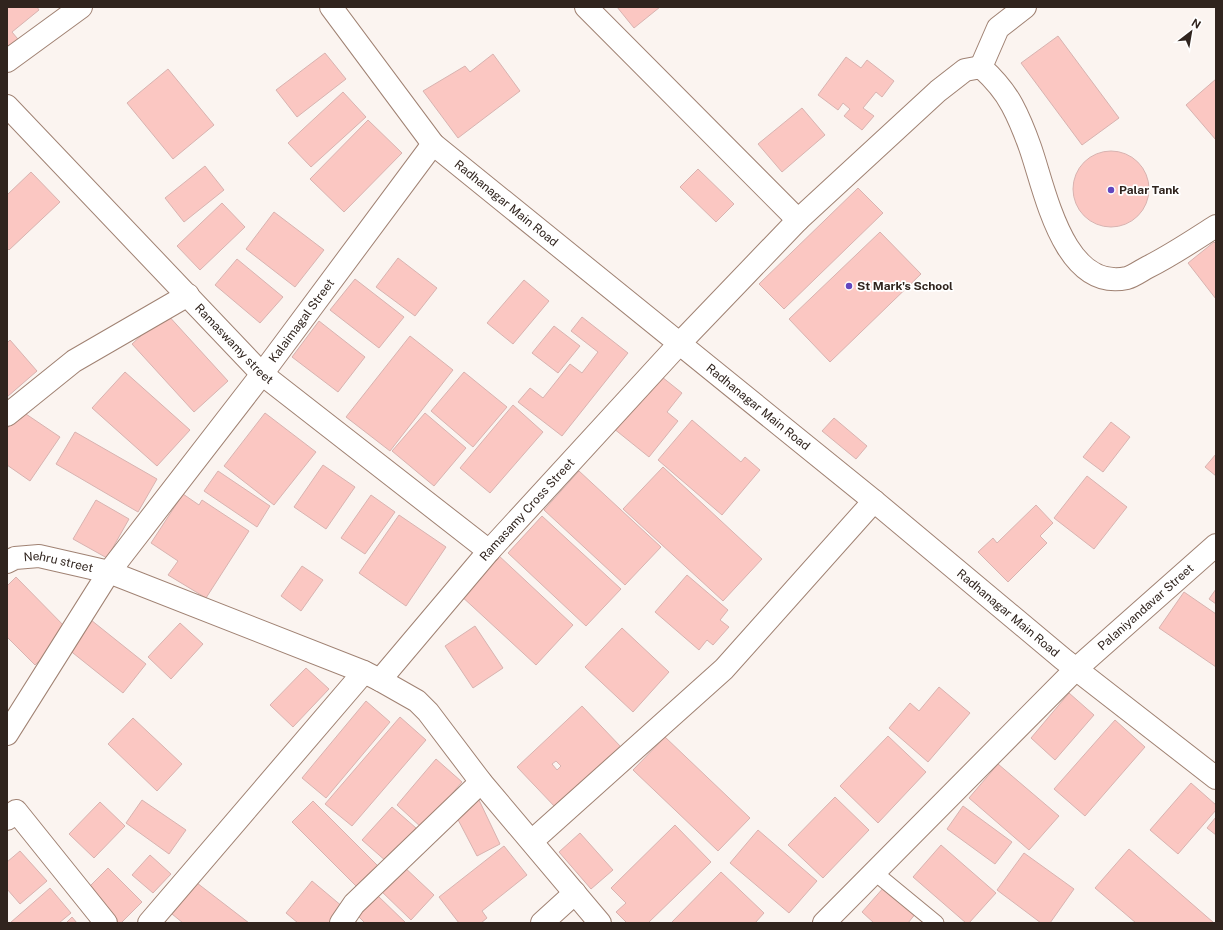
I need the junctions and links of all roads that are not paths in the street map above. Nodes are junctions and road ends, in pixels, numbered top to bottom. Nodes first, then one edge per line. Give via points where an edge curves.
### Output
1 (81, 7) edge
2 (331, 7) edge
3 (586, 7) edge
4 (1025, 7) edge
5 (7, 61) edge
6 (981, 67) junction
7 (7, 106) edge
8 (433, 144) junction
9 (798, 220) junction
10 (1216, 226) edge
11 (188, 295) junction
12 (679, 344) junction
13 (262, 374) junction
14 (7, 415) edge
15 (874, 501) junction
16 (1216, 545) edge
17 (489, 551) junction
18 (7, 562) edge
19 (109, 572) junction
20 (1076, 669) junction
21 (372, 676) junction
22 (7, 734) edge
23 (1216, 778) edge
24 (481, 782) junction
25 (10, 808) edge
26 (532, 842) junction
27 (874, 872) junction
28 (575, 893) junction
29 (106, 923) edge
30 (149, 923) edge
31 (341, 923) edge
32 (542, 923) edge
33 (600, 923) edge
34 (824, 923) edge
35 (936, 923) edge

1 - 5 street
2 - 8 street, Radhanagar Main Road
3 - 9 street
4 - 6 street via 998,28
6 - 9 street, Ramasamy Cross Street via 965,70 938,91
6 - 10 street via 993,77 1012,104 1030,145 1052,216 1063,241 1081,265 1092,273 1110,280 1128,277 1171,255
7 - 11 street, Ramaswamy street
8 - 12 street, Radhanagar Main Road
8 - 13 street, Kalaimagal Street
9 - 12 street, Ramasamy Cross Street
11 - 13 street, Ramaswamy street
11 - 14 street via 74,361
12 - 15 street, Radhanagar Main Road
12 - 17 street, Ramasamy Cross Street
13 - 17 street, Ramaswamy street
13 - 19 street, Kalaimagal Street
15 - 20 street, Radhanagar Main Road
15 - 26 street via 724,669
16 - 20 street, Palaniyandavar Street
17 - 21 street, Ramasamy Cross Street
18 - 19 street, Nehru street via 15,558 39,556
19 - 21 street, Nehru street
19 - 22 street, Kalaimagal Street
20 - 23 street, Radhanagar Main Road
20 - 27 street, Palaniyandavar Street
21 - 24 street, Nehru street via 417,701
21 - 30 street, Ramasamy Cross Street
24 - 26 street, Nehru street
24 - 31 street via 354,904
25 - 29 street
26 - 28 street, Nehru street
27 - 34 street, Palaniyandavar Street
27 - 35 lane
28 - 32 street
28 - 33 street, Nehru street

